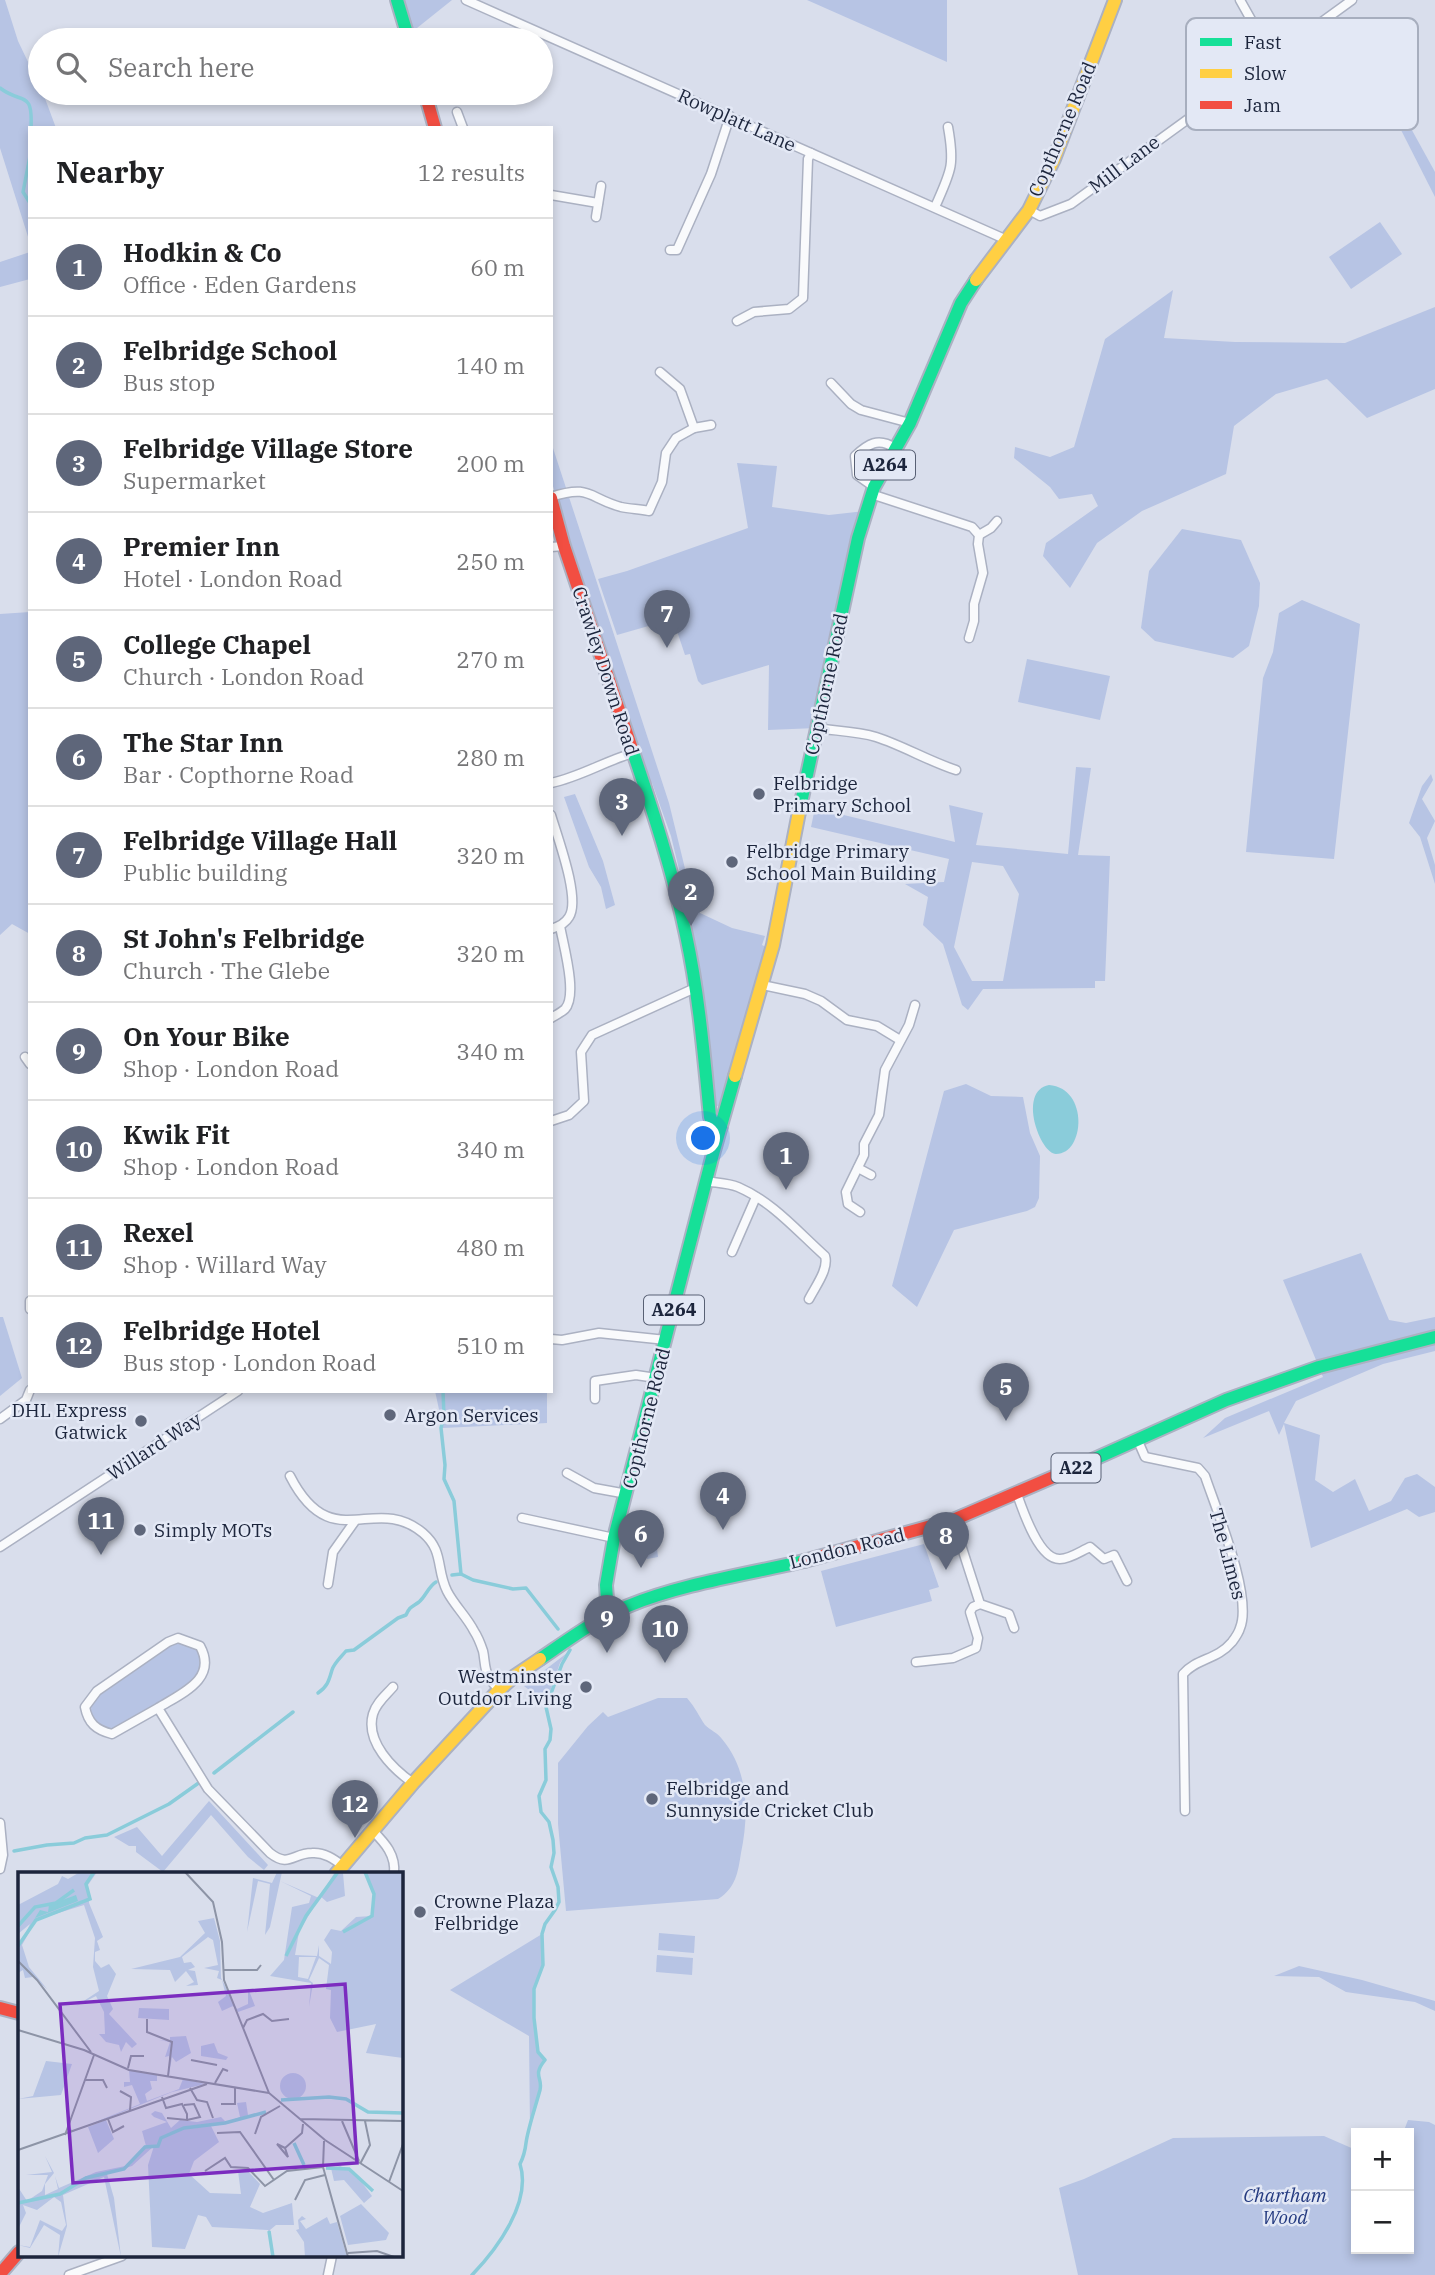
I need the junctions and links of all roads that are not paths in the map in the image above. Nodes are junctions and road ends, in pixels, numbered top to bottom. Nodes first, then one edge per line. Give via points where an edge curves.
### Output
1 (397, 0) edge
2 (466, 0) edge
3 (1115, 0) edge
4 (1240, 0) edge
5 (1352, 0) edge
6 (1250, 18) edge
7 (1327, 18) edge
8 (405, 28) edge
9 (530, 28) edge
10 (553, 38) edge
11 (428, 105) edge
12 (457, 112) dead end
13 (730, 116) junction
14 (1186, 120) edge
15 (434, 126) edge
16 (462, 126) edge
17 (948, 127) dead end
18 (811, 153) junction
19 (601, 186) dead end
20 (553, 195) edge
21 (598, 203) junction
22 (935, 206) junction
23 (1029, 210) junction
24 (596, 217) dead end
25 (1007, 240) junction
26 (670, 250) dead end
27 (737, 321) dead end
28 (660, 372) dead end
29 (831, 383) dead end
30 (910, 423) junction
31 (711, 425) dead end
32 (694, 428) junction
33 (895, 448) junction
34 (873, 491) junction
35 (553, 497) edge
36 (553, 512) edge
37 (997, 521) dead end
38 (979, 535) junction
39 (558, 547) edge
40 (969, 638) dead end
41 (816, 728) junction
42 (633, 753) junction
43 (957, 770) dead end
44 (553, 783) edge
45 (553, 822) edge
46 (556, 928) edge
47 (762, 985) junction
48 (695, 988) junction
49 (915, 1004) dead end
50 (553, 1017) edge
51 (900, 1040) junction
52 (553, 1120) edge
53 (721, 1126) junction
54 (858, 1168) junction
55 (871, 1175) dead end
56 (705, 1181) junction
57 (756, 1197) junction
58 (860, 1212) dead end
59 (732, 1252) dead end
60 (809, 1299) dead end
61 (1435, 1337) edge
62 (553, 1339) edge
63 (666, 1340) junction
64 (656, 1378) junction
65 (29, 1393) edge
66 (235, 1393) edge
67 (595, 1399) dead end
68 (0, 1419) edge
69 (1138, 1441) junction
70 (567, 1473) dead end
71 (290, 1476) dead end
72 (627, 1494) junction
73 (1017, 1494) junction
74 (522, 1518) dead end
75 (953, 1520) junction
76 (355, 1521) junction
77 (614, 1538) junction
78 (0, 1547) edge
79 (1127, 1581) dead end
80 (328, 1584) dead end
81 (980, 1604) junction
82 (608, 1615) junction
83 (1014, 1628) dead end
84 (916, 1662) dead end
85 (393, 1687) dead end
86 (499, 1690) junction
87 (158, 1708) junction
88 (413, 1783) junction
89 (1185, 1811) dead end
90 (0, 1824) edge
91 (373, 1830) junction
92 (0, 1869) edge
93 (340, 1870) edge
94 (394, 1872) edge
95 (0, 2008) edge
96 (18, 2013) edge
97 (18, 2253) edge
98 (116, 2258) edge
99 (0, 2274) edge
100 (69, 2275) edge

1 - 8 main road
2 - 9 street, Rowplatt Lane
3 - 23 main road, Copthorne Road / A264 via 1054,159
4 - 6 street
5 - 7 street, Mill Lane
10 - 13 street, Rowplatt Lane
11 - 15 main road
12 - 16 street
13 - 18 street, Rowplatt Lane
13 - 26 street via 683,237 677,250
14 - 23 street, Mill Lane via 1071,204 1040,216
17 - 22 street via 952,169
18 - 22 street, Rowplatt Lane
18 - 27 street via 803,298 789,309 754,312
19 - 21 street
20 - 21 street
21 - 24 street
22 - 25 street, Rowplatt Lane
23 - 25 main road, Copthorne Road / A264
25 - 30 main road, Copthorne Road / A264 via 961,303
28 - 32 street via 680,389
29 - 30 street via 861,410
30 - 33 main road, Copthorne Road / A264
31 - 32 street
32 - 35 street via 677,438 666,453 662,482 649,511 577,491
33 - 34 main road, Copthorne Road / A264
33 - 34 street via 885,442 869,443 855,456 857,475
34 - 38 street via 972,527
34 - 41 main road, Copthorne Road / A264 via 858,538
36 - 39 main road, Crawley Down Road
37 - 38 street
38 - 40 street via 983,573
39 - 42 main road, Crawley Down Road
41 - 43 street via 872,736
41 - 47 main road, Copthorne Road / A264
42 - 44 street
42 - 48 main road, Crawley Down Road via 664,844
45 - 46 street via 573,893 570,916
46 - 50 street via 570,1000
47 - 51 street via 805,994 847,1020 877,1026
47 - 53 main road, Copthorne Road / A264
48 - 52 street via 592,1035 581,1052 584,1101 569,1115
48 - 53 main road, Crawley Down Road via 710,1117
49 - 51 street
51 - 54 street via 885,1070 879,1115
53 - 56 main road, Copthorne Road / A264
54 - 55 street
54 - 58 street via 845,1198
56 - 57 street via 736,1186
56 - 63 main road, Copthorne Road / A264
57 - 59 street
57 - 60 street via 790,1220 825,1256 827,1261
61 - 69 main road, London Road / A22 via 1319,1367 1227,1400
62 - 63 street via 599,1333
63 - 64 main road, Copthorne Road / A264
64 - 67 street via 636,1375 596,1381
64 - 72 main road, Copthorne Road / A264
65 - 68 street via 26,1401
66 - 78 street, Willard Way
69 - 73 main road, London Road / A22
69 - 89 street, The Limes via 1145,1457 1198,1468 1205,1476 1235,1564 1243,1609 1241,1627 1220,1655 1188,1667 1182,1674
70 - 72 street via 594,1488
71 - 76 street via 320,1514
72 - 77 main road, Copthorne Road / A264
73 - 75 main road, London Road / A22
73 - 79 street via 1044,1553 1063,1560 1090,1547 1104,1559 1114,1555
74 - 77 street
75 - 81 street
75 - 82 main road, London Road / A22 via 839,1553 675,1591
76 - 80 street via 332,1552
76 - 86 street via 396,1518 422,1532 438,1550 446,1590 474,1631 487,1676
77 - 82 main road, Copthorne Road / A264 via 606,1585
81 - 83 street via 1009,1614
81 - 84 street via 970,1612 978,1638 976,1648 953,1658
82 - 86 main road, London Road / A22
85 - 88 street via 373,1713 372,1726 385,1758
86 - 88 main road, London Road / A22
87 - 87 street via 112,1734 91,1724 85,1707 97,1691 168,1642 190,1640 206,1656 205,1669 200,1679
87 - 93 street via 208,1789 270,1853 279,1860 312,1853 331,1857
88 - 91 main road, London Road / A22
90 - 92 street
91 - 93 main road, London Road / A22
91 - 94 street via 388,1847
95 - 96 main road
97 - 99 main road
98 - 100 street

